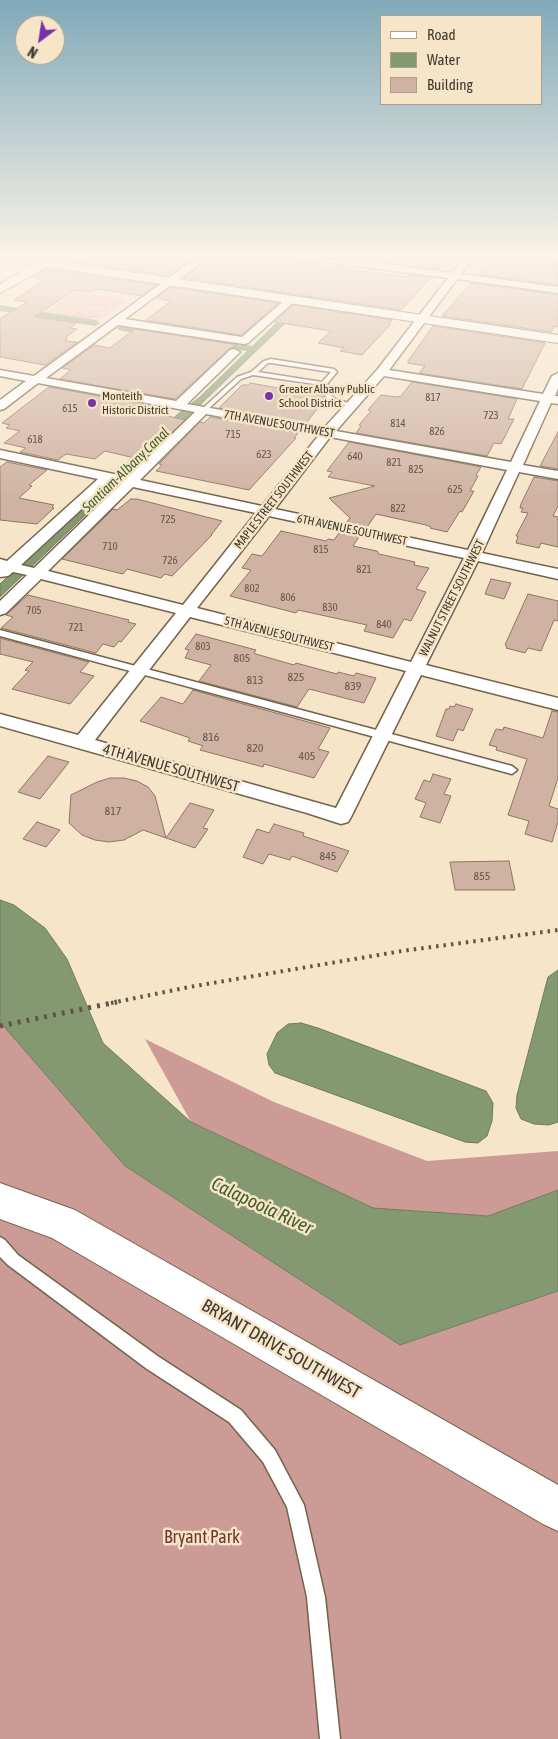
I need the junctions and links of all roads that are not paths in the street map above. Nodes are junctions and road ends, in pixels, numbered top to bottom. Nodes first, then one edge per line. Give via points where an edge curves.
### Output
1 (89, 340) edge
2 (237, 340) edge
3 (406, 340) edge
4 (244, 341) edge
5 (229, 351) dead end
6 (381, 372) junction
7 (0, 373) edge
8 (253, 373) junction
9 (558, 376) edge
10 (36, 380) junction
11 (324, 384) junction
12 (553, 400) edge
13 (352, 405) junction
14 (0, 406) edge
15 (191, 408) junction
16 (327, 433) junction
17 (0, 454) edge
18 (515, 467) junction
19 (558, 475) edge
20 (109, 478) junction
21 (127, 481) junction
22 (265, 511) junction
23 (474, 556) junction
24 (16, 570) edge
25 (558, 574) edge
26 (0, 610) edge
27 (188, 610) junction
28 (0, 633) edge
29 (416, 668) junction
30 (138, 671) junction
31 (558, 704) edge
32 (0, 720) edge
33 (382, 736) junction
34 (82, 743) junction
35 (512, 770) dead end
36 (341, 817) joint
37 (0, 1201) edge
38 (0, 1245) edge
39 (558, 1509) edge
40 (330, 1739) edge

1 - 10 street
2 - 4 street
3 - 6 street, MAPLE STREET SOUTHWEST
5 - 15 street
6 - 12 street
6 - 13 street, MAPLE STREET SOUTHWEST
7 - 10 street, 7TH AVENUE SOUTHWEST
8 - 11 lane
8 - 11 lane via 271,361 334,372
8 - 15 lane via 239,378
9 - 12 street, WALNUT STREET SOUTHWEST
10 - 14 street
10 - 15 street, 7TH AVENUE SOUTHWEST
11 - 13 lane via 333,400
12 - 18 street, WALNUT STREET SOUTHWEST
13 - 16 street, MAPLE STREET SOUTHWEST
15 - 16 street, 7TH AVENUE SOUTHWEST
15 - 21 street
16 - 18 street, 7TH AVENUE SOUTHWEST
16 - 22 street, MAPLE STREET SOUTHWEST
17 - 20 street, 6TH AVENUE SOUTHWEST
18 - 19 street, 7TH AVENUE SOUTHWEST
18 - 23 street, WALNUT STREET SOUTHWEST
20 - 21 street, 6TH AVENUE SOUTHWEST
20 - 24 street
21 - 22 street, 6TH AVENUE SOUTHWEST
21 - 24 street
22 - 23 street, 6TH AVENUE SOUTHWEST
22 - 27 street, MAPLE STREET SOUTHWEST
23 - 25 street, 6TH AVENUE SOUTHWEST
23 - 29 street, WALNUT STREET SOUTHWEST
24 - 26 street
24 - 27 street, 5TH AVENUE SOUTHWEST
27 - 29 street, 5TH AVENUE SOUTHWEST
27 - 30 street, MAPLE STREET SOUTHWEST
28 - 30 lane
29 - 31 street, 5TH AVENUE SOUTHWEST
29 - 33 street, WALNUT STREET SOUTHWEST
30 - 33 lane
30 - 34 street, MAPLE STREET SOUTHWEST
32 - 34 street, 4TH AVENUE SOUTHWEST
33 - 35 lane
33 - 36 street, WALNUT STREET SOUTHWEST
34 - 36 street, 4TH AVENUE SOUTHWEST
37 - 39 street, BRYANT DRIVE SOUTHWEST via 62,1223
38 - 40 lane via 13,1260 153,1363 235,1416 269,1456 295,1505 316,1597

